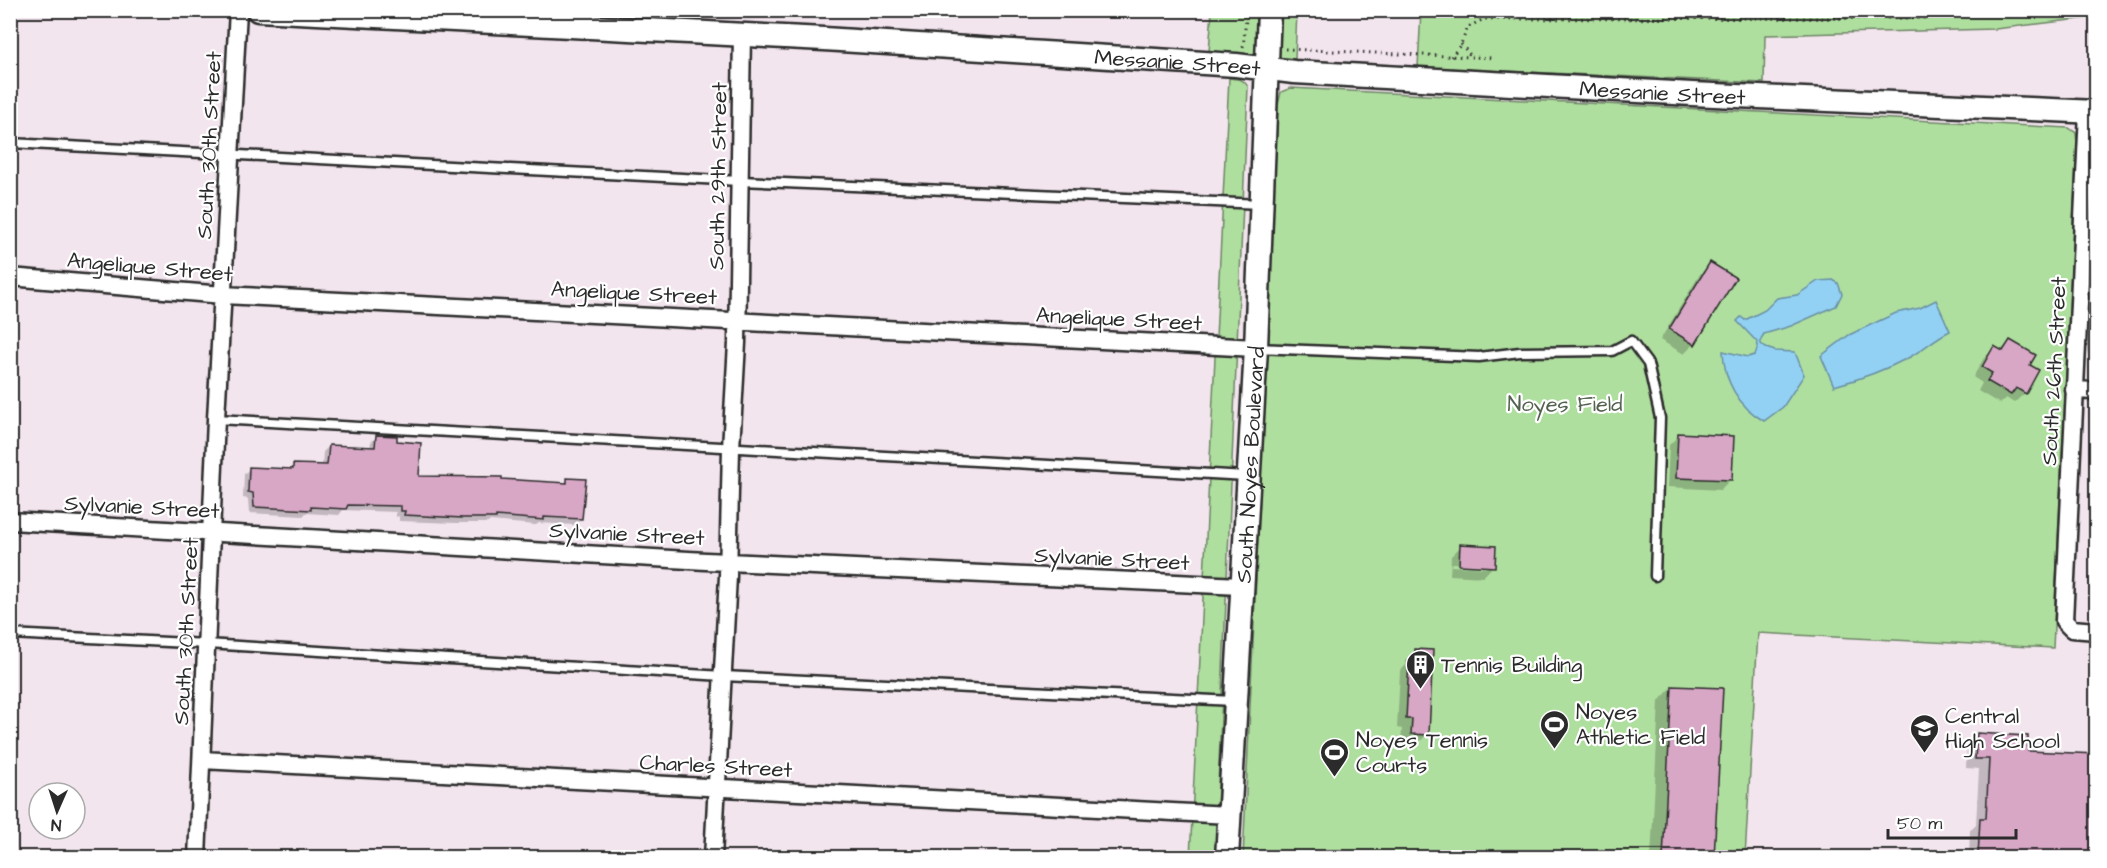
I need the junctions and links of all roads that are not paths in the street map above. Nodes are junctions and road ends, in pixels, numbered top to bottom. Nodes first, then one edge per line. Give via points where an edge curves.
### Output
1 (238, 10) edge
2 (258, 10) edge
3 (1269, 10) edge
4 (742, 35) junction
5 (1267, 59) junction
6 (2092, 112) edge
7 (10, 144) edge
8 (230, 155) junction
9 (740, 181) junction
10 (1262, 204) junction
11 (2089, 251) edge
12 (10, 277) edge
13 (223, 295) junction
14 (737, 320) junction
15 (1256, 348) junction
16 (2074, 390) junction
17 (2097, 391) edge
18 (216, 419) junction
19 (731, 448) junction
20 (1247, 476) junction
21 (10, 521) edge
22 (212, 532) junction
23 (728, 561) junction
24 (1655, 576) dead end
25 (1241, 586) junction
26 (2097, 631) edge
27 (10, 634) edge
28 (207, 644) junction
29 (723, 676) junction
30 (1234, 701) junction
31 (202, 760) junction
32 (716, 787) junction
33 (1229, 815) junction
34 (197, 858) edge
35 (713, 858) edge
36 (1227, 858) edge

1 - 8 street, South 30th Street
2 - 4 street, Messanie Street
3 - 5 street, South Noyes Boulevard
4 - 5 street, Messanie Street via 1236,65
4 - 9 street, South 29th Street
5 - 6 street, Messanie Street via 1692,94
5 - 10 street, South Noyes Boulevard
6 - 11 street, South 26th Street
7 - 8 lane
8 - 9 lane
8 - 13 street, South 30th Street
9 - 10 lane
9 - 14 street, South 29th Street
10 - 15 street, South Noyes Boulevard
11 - 16 street, South 26th Street
12 - 13 street, Angelique Street
13 - 14 street, Angelique Street
13 - 18 street, South 30th Street
14 - 15 street, Angelique Street
14 - 19 street, South 29th Street
15 - 20 street, South Noyes Boulevard
15 - 24 lane via 1479,357 1520,352 1612,351 1630,341 1648,364 1660,418
16 - 17 street
16 - 26 street, South 26th Street via 2064,621 2072,629
18 - 19 lane
18 - 22 street, South 30th Street
19 - 20 lane
19 - 23 street, South 29th Street
20 - 25 street, South Noyes Boulevard
21 - 22 street, Sylvanie Street
22 - 23 street, Sylvanie Street
22 - 28 street, South 30th Street
23 - 25 street, Sylvanie Street
23 - 29 street, South 29th Street
25 - 30 street, South Noyes Boulevard
27 - 28 lane
28 - 29 lane
28 - 31 street, South 30th Street
29 - 30 lane
29 - 32 street, South 29th Street
30 - 33 street, South Noyes Boulevard
31 - 32 street, Charles Street
31 - 34 street, South 30th Street
32 - 33 street, Charles Street
32 - 35 street, South 29th Street
33 - 36 street, South Noyes Boulevard

